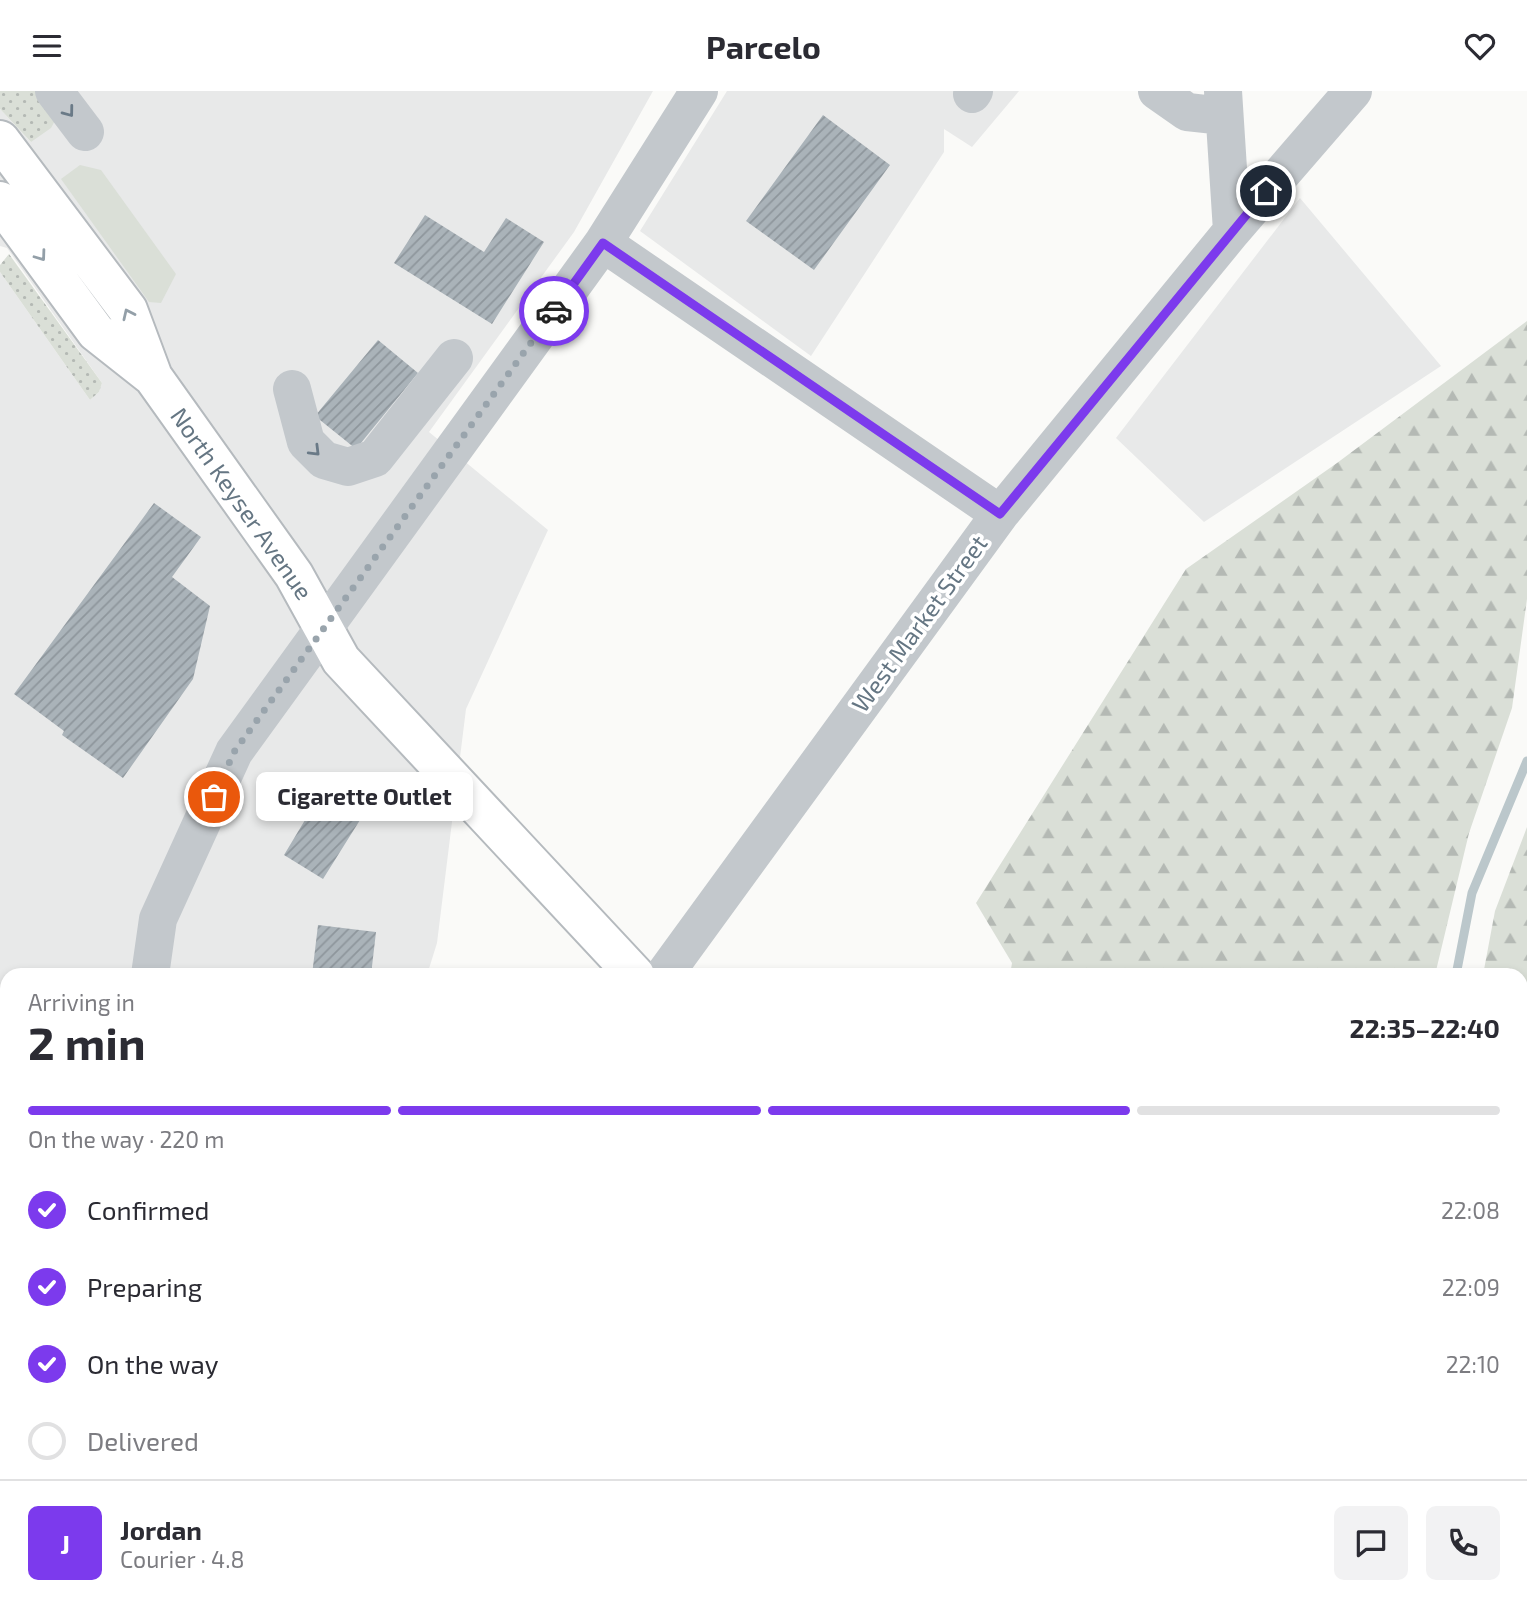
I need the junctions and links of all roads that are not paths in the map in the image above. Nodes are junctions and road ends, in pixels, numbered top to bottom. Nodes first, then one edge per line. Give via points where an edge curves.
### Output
1 (54, 91) edge
2 (699, 91) edge
3 (1157, 91) edge
4 (1353, 91) edge
5 (1224, 103) edge
6 (85, 132) dead end
7 (0, 140) edge
8 (0, 201) edge
9 (1232, 231) junction
10 (603, 243) junction
11 (454, 358) dead end
12 (153, 377) junction
13 (292, 389) dead end
14 (1000, 514) junction
15 (323, 628) junction
16 (151, 968) edge
17 (628, 968) edge
18 (669, 968) edge

1 -> 6 street
2 - 10 street
3 - 5 street via 1187,113
4 - 9 street, West Market Street
5 - 9 street
12 -> 7 main road, North Keyser Avenue via 128,310
8 -> 12 main road, North Keyser Avenue via 96,332
9 - 14 street, West Market Street
10 - 14 street
10 - 15 street
13 -> 11 street via 306,442 324,460 348,467 375,458
12 - 15 main road, North Keyser Avenue via 294,575
14 - 18 street, West Market Street
15 - 16 street via 234,752 158,919
15 - 17 main road, North Keyser Avenue via 341,660

